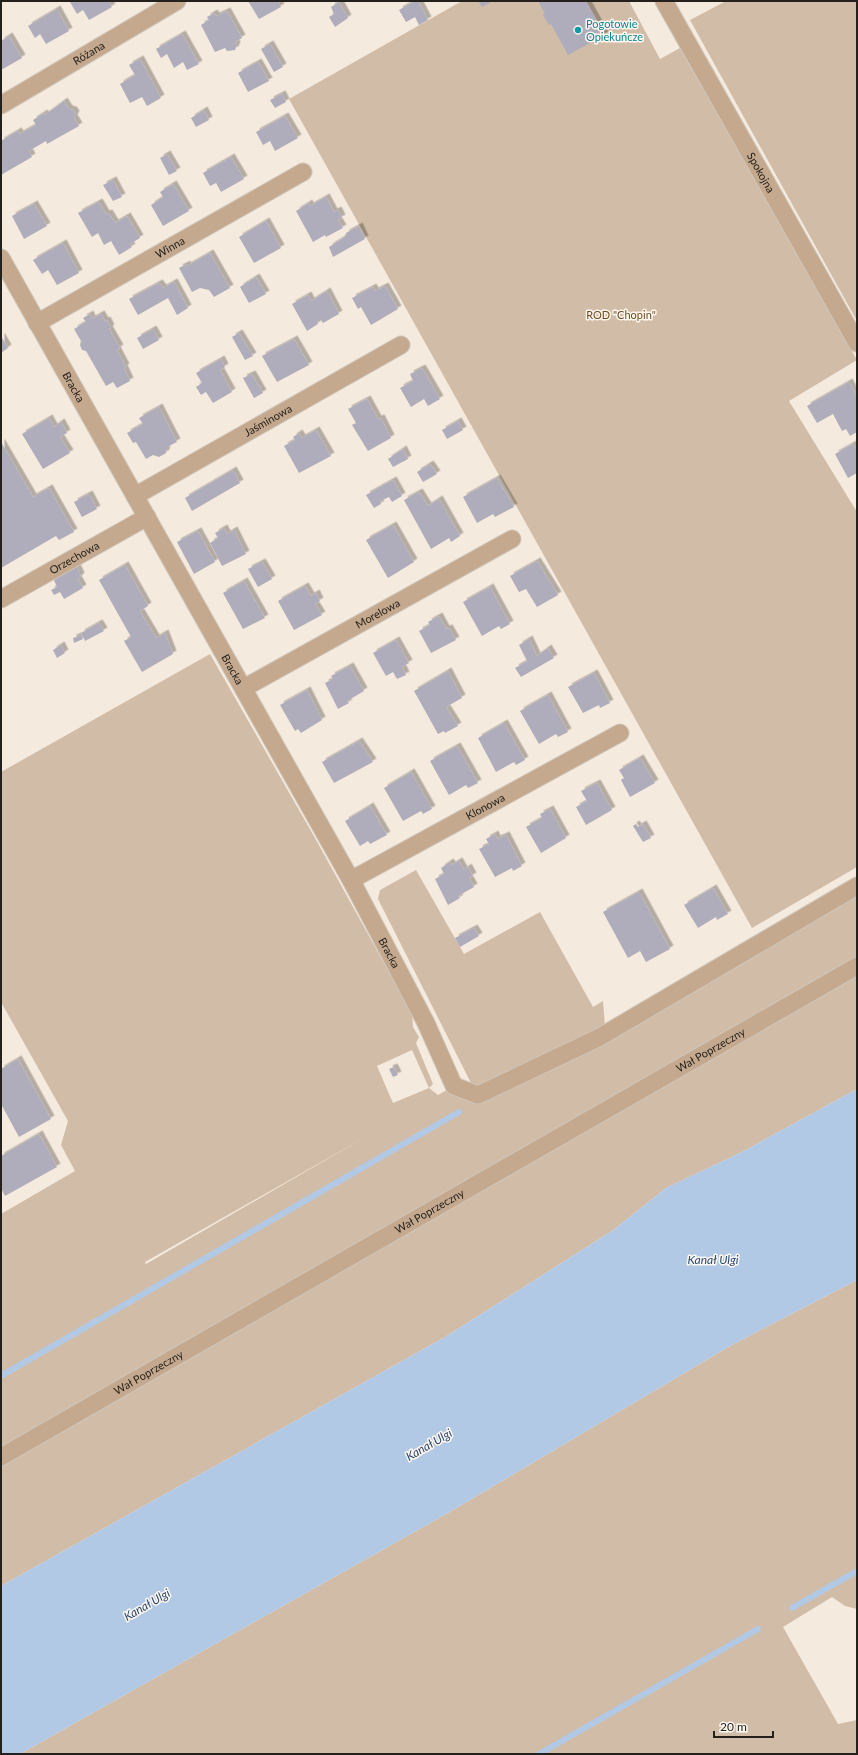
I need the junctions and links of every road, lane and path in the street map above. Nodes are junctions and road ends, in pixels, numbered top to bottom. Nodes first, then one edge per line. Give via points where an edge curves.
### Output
1 (177, 1) edge
2 (664, 1) edge
3 (1, 105) edge
4 (303, 172) dead end
5 (1, 258) edge
6 (37, 323) junction
7 (857, 343) edge
8 (401, 345) dead end
9 (135, 496) junction
10 (147, 516) junction
11 (512, 539) dead end
12 (1, 600) edge
13 (244, 688) junction
14 (620, 733) dead end
15 (351, 880) junction
16 (857, 886) edge
17 (857, 966) edge
18 (1, 1457) edge

1 - 3 street, Różana
2 - 7 street, Spokojna
4 - 6 street, Winna
5 - 6 street, Bracka
6 - 9 street, Bracka
8 - 9 street, Jaśminowa
9 - 10 street, Bracka
10 - 12 street, Orzechowa
10 - 13 street, Bracka
11 - 13 street, Morelowa
13 - 15 street, Bracka
14 - 15 street, Klonowa
15 - 16 street, Bracka via 426,1023 454,1086 478,1095 600,1037
17 - 18 street, Wał Poprzeczny

